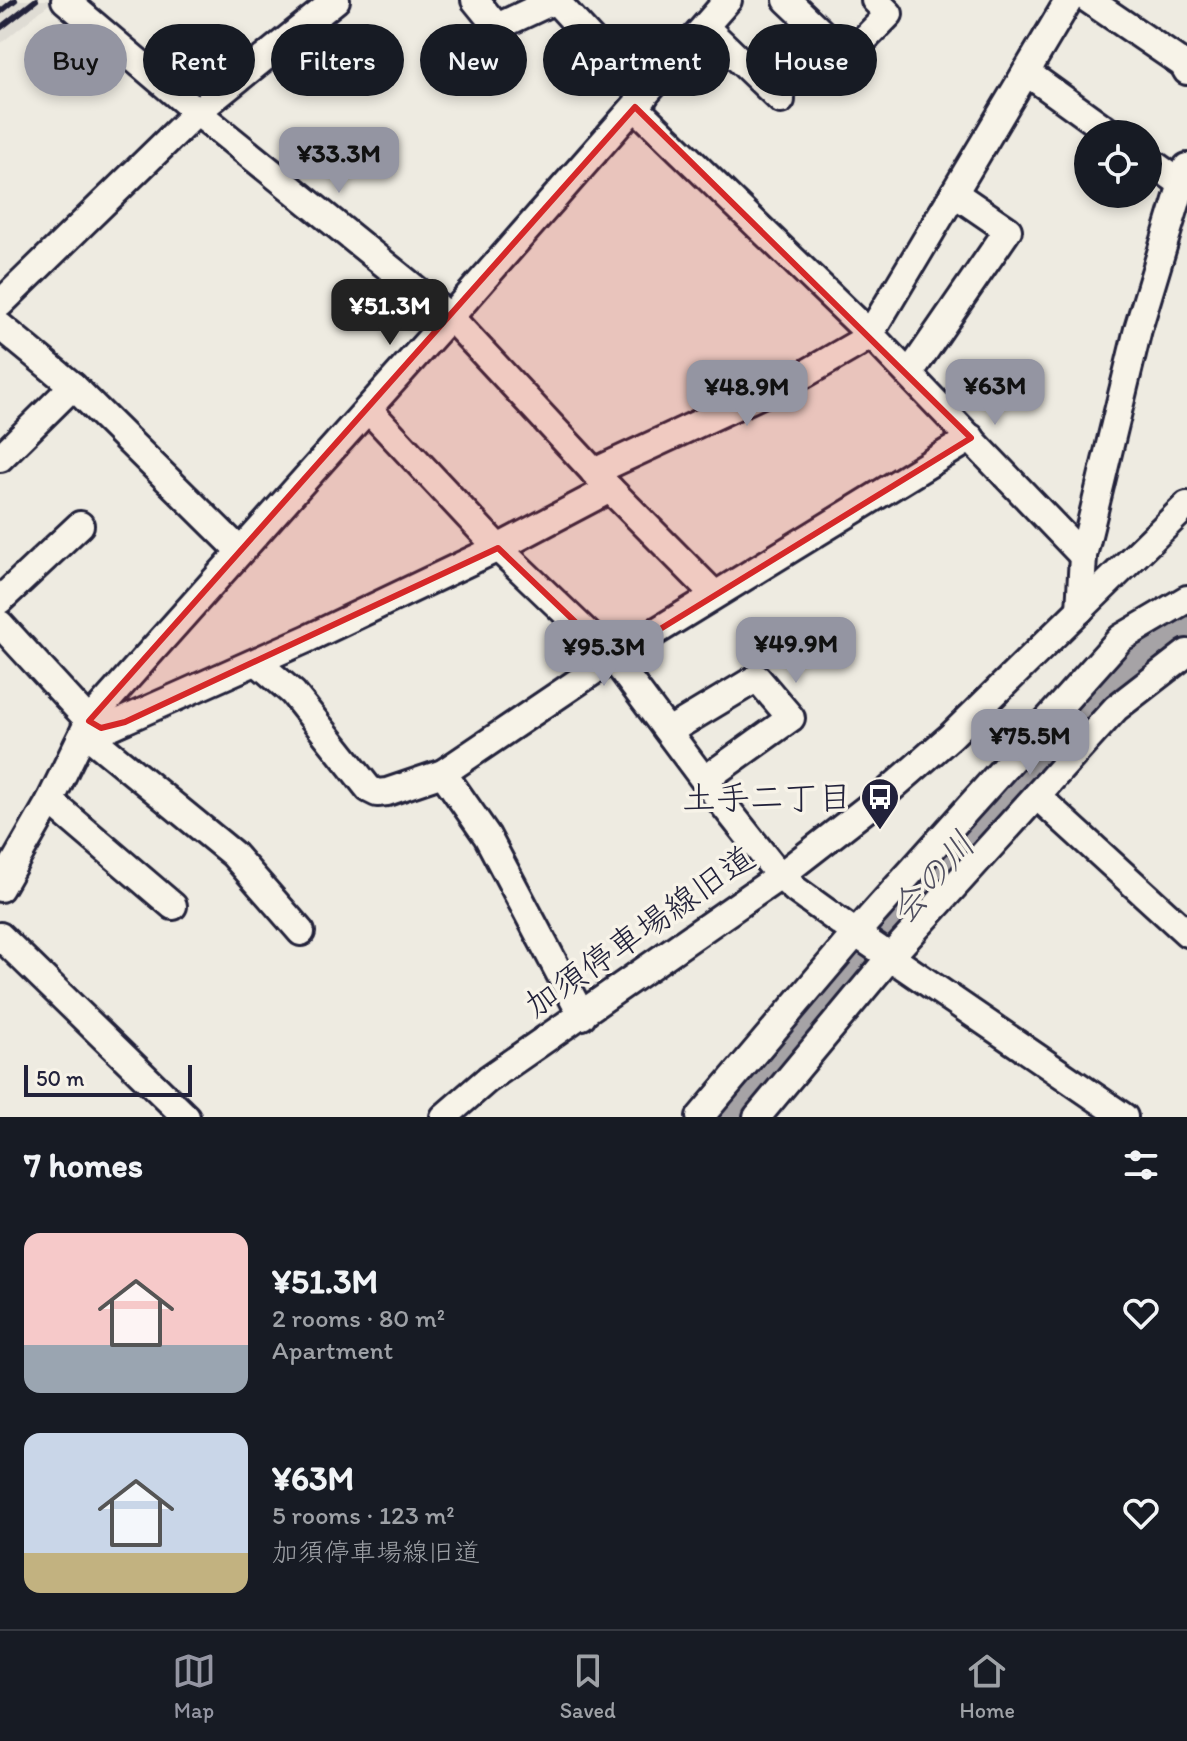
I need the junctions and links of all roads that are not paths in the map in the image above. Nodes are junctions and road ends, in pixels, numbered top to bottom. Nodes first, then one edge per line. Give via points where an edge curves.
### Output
1 (336, 0) edge
2 (475, 0) edge
3 (728, 0) edge
4 (787, 0) edge
5 (875, 0) edge
6 (1069, 0) edge
7 (1089, 0) edge
8 (70, 6) edge
9 (708, 24) edge
10 (730, 51) edge
11 (1187, 71) edge
12 (1026, 72) junction
13 (644, 96) edge
14 (781, 100) dead end
15 (639, 102) junction
16 (197, 112) junction
17 (1093, 120) edge
18 (1162, 165) edge
19 (1185, 174) edge
20 (954, 193) junction
21 (0, 304) edge
22 (450, 317) junction
23 (0, 326) edge
24 (870, 334) junction
25 (909, 374) junction
26 (73, 386) junction
27 (368, 409) junction
28 (971, 438) junction
29 (0, 458) edge
30 (602, 481) junction
31 (1187, 505) edge
32 (80, 525) dead end
33 (498, 548) junction
34 (240, 551) junction
35 (1083, 556) junction
36 (714, 594) junction
37 (1187, 599) edge
38 (0, 600) edge
39 (1080, 610) junction
40 (0, 624) edge
41 (1187, 653) edge
42 (613, 658) junction
43 (257, 662) junction
44 (86, 726) junction
45 (669, 731) junction
46 (443, 773) junction
47 (704, 780) junction
48 (1037, 796) junction
49 (50, 801) junction
50 (780, 876) junction
51 (0, 888) edge
52 (173, 906) dead end
53 (301, 932) dead end
54 (1187, 933) edge
55 (858, 935) junction
56 (0, 936) edge
57 (889, 956) junction
58 (582, 1016) junction
59 (186, 1117) edge
60 (444, 1117) edge
61 (700, 1117) edge
62 (757, 1117) edge
63 (1124, 1117) edge

1 - 16 street
2 - 15 street via 497,27 555,0
3 - 9 street
4 - 5 street via 847,57 889,14
6 - 12 street
7 - 11 street
8 - 16 street
10 - 14 street
12 - 17 street
12 - 20 street
13 - 15 street
15 - 22 street
15 - 24 street
16 - 21 street
16 - 22 street
18 - 19 street
19 - 35 street via 1138,329
20 - 24 street
20 - 25 street via 1008,230
22 - 27 street
22 - 30 street
23 - 26 street
24 - 25 street
24 - 30 street
25 - 28 street
26 - 29 street
26 - 34 street
27 - 33 street
27 - 34 street
28 - 35 street
28 - 36 street
30 - 33 street
30 - 36 street
31 - 39 street, 加須停車場線旧道
32 - 38 street
33 - 42 street
33 - 43 street
34 - 44 street
35 - 39 street
36 - 42 street
37 - 55 street via 1121,638
39 - 50 street, 加須停車場線旧道 via 951,736
40 - 44 street
41 - 48 street via 1116,708
42 - 45 street
42 - 46 street
43 - 44 street via 117,725
43 - 46 street via 293,693 369,789 387,792
44 - 49 street
44 - 53 street via 233,854
45 - 47 street
45 - 47 street via 757,678 791,718
46 - 58 street via 487,836
47 - 50 street
48 - 54 street
48 - 57 street
49 - 51 street
49 - 52 street
50 - 55 street
50 - 58 street, 加須停車場線旧道
55 - 57 street
55 - 61 street
56 - 59 street
57 - 62 street
57 - 63 street
58 - 60 street, 加須停車場線旧道 via 488,1079

